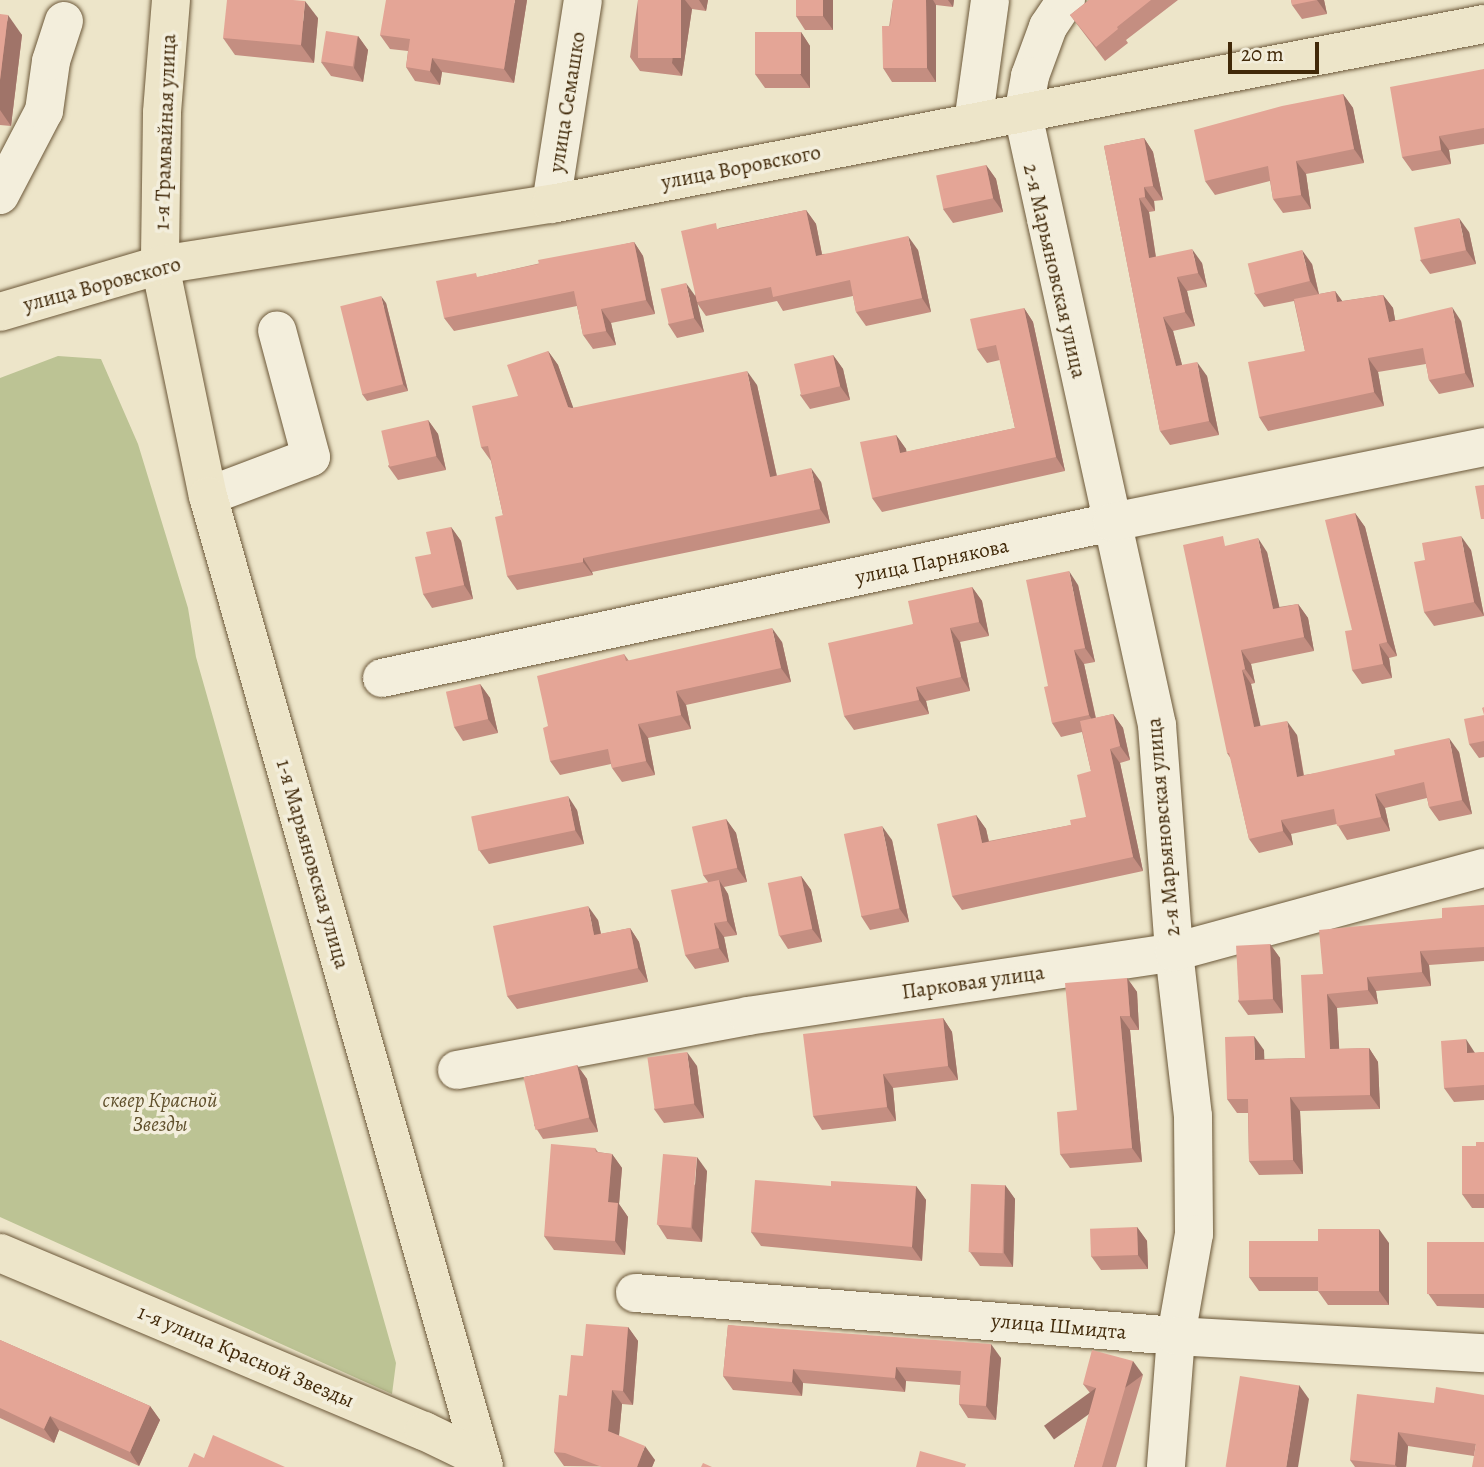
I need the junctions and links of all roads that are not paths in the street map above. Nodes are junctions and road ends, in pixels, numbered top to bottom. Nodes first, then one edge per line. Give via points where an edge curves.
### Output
1 (171, 0) edge
2 (583, 0) edge
3 (990, 0) edge
4 (1066, 0) edge
5 (64, 21) dead end
6 (1484, 24) edge
7 (1023, 114) junction
8 (973, 123) junction
9 (0, 195) edge
10 (551, 204) junction
11 (160, 265) junction
12 (0, 312) edge
13 (277, 330) dead end
14 (1484, 447) edge
15 (208, 496) junction
16 (1112, 522) junction
17 (382, 678) dead end
18 (1484, 868) edge
19 (1174, 953) junction
20 (457, 1070) dead end
21 (0, 1253) edge
22 (635, 1293) dead end
23 (1176, 1336) junction
24 (1484, 1353) edge
25 (488, 1464) edge
26 (1166, 1467) edge

1 - 11 main road, 1-я Трамвайная улица via 162,113
2 - 10 street, улица Семашко
3 - 8 street
4 - 7 street via 1048,27 1030,76
5 - 9 street via 51,61 44,111
6 - 7 main road, улица Воровского
7 - 8 main road, улица Воровского
7 - 16 street, 2-я Марьяновская улица
8 - 10 main road, улица Воровского
10 - 11 main road, улица Воровского
11 - 12 main road, улица Воровского
11 - 15 main road, 1-я Марьяновская улица
13 - 15 street via 311,457
14 - 16 street, улица Парнякова
15 - 25 main road, 1-я Марьяновская улица
16 - 17 street, улица Парнякова
16 - 19 street, 2-я Марьяновская улица via 1157,725
18 - 19 street, Парковая улица
19 - 20 street, Парковая улица via 748,1016
19 - 23 street, 2-я Марьяновская улица via 1193,1116 1194,1234
21 - 25 main road, 1-я улица Красной Звезды via 424,1431
22 - 23 street, улица Шмидта
23 - 24 street, улица Шмидта
23 - 26 street, 2-я Марьяновская улица

